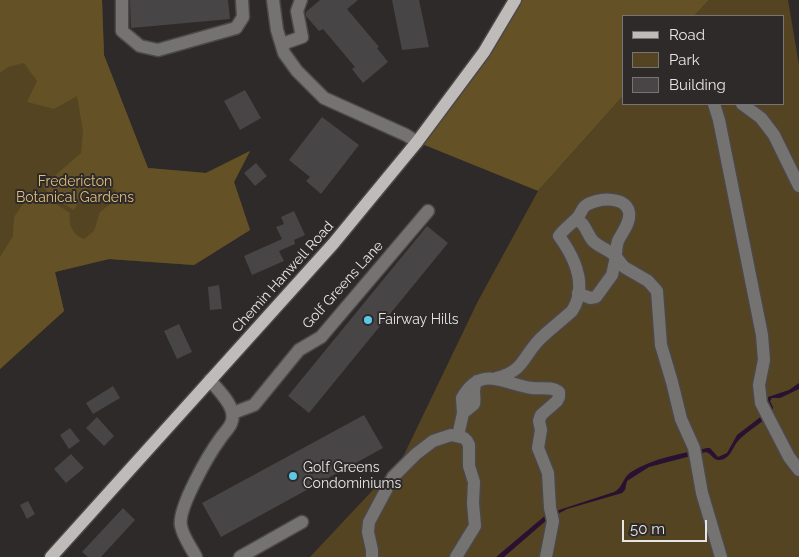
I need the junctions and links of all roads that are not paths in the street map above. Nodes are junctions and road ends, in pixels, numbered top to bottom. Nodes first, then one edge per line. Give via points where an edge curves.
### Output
1 (122, 0) edge
2 (242, 0) edge
3 (273, 0) edge
4 (301, 0) edge
5 (515, 0) edge
6 (282, 44) junction
7 (714, 105) edge
8 (743, 105) edge
9 (416, 142) junction
10 (799, 186) edge
11 (428, 211) dead end
12 (576, 220) junction
13 (616, 257) junction
14 (629, 271) junction
15 (612, 275) junction
16 (578, 293) junction
17 (496, 378) junction
18 (210, 380) junction
19 (233, 413) junction
20 (458, 436) junction
21 (799, 470) edge
22 (302, 522) dead end
23 (51, 557) edge
24 (196, 557) edge
25 (240, 557) edge
26 (372, 557) edge
27 (456, 557) edge
28 (546, 557) edge
29 (721, 557) edge

1 - 2 street via 122,31 140,46 158,50 236,28 243,18
3 - 6 street
4 - 6 street via 297,11 302,37
5 - 9 main road, Chemin Hanwell Road via 484,52
6 - 9 street via 284,53 297,71 324,98
7 - 21 street via 762,335 764,360 759,394 766,414
8 - 10 street via 761,118 774,135
9 - 18 main road, Chemin Hanwell Road via 333,244
11 - 19 street, Golf Greens Lane via 321,337 299,350 254,405
12 - 13 street via 583,223 595,242
12 - 13 street via 589,204 607,199 625,205 629,219 619,240
12 - 16 street via 559,236 573,255 577,267
13 - 14 street
13 - 15 street
14 - 15 street
14 - 29 street via 648,281 657,291 661,345 681,420 695,454 702,493
15 - 16 street via 596,297
16 - 17 street via 572,311 537,343 519,367
17 - 20 street via 477,381 473,388 474,404 463,414
17 - 28 street via 558,392 557,401 539,421 538,448 548,473 552,521
18 - 19 street
18 - 23 main road, Chemin Hanwell Road
19 - 24 street via 229,430 220,438 188,495 181,515 180,524
20 - 26 street via 433,441 393,477 368,522
20 - 27 street via 464,438 468,445 474,482 475,521 473,531
22 - 25 street

